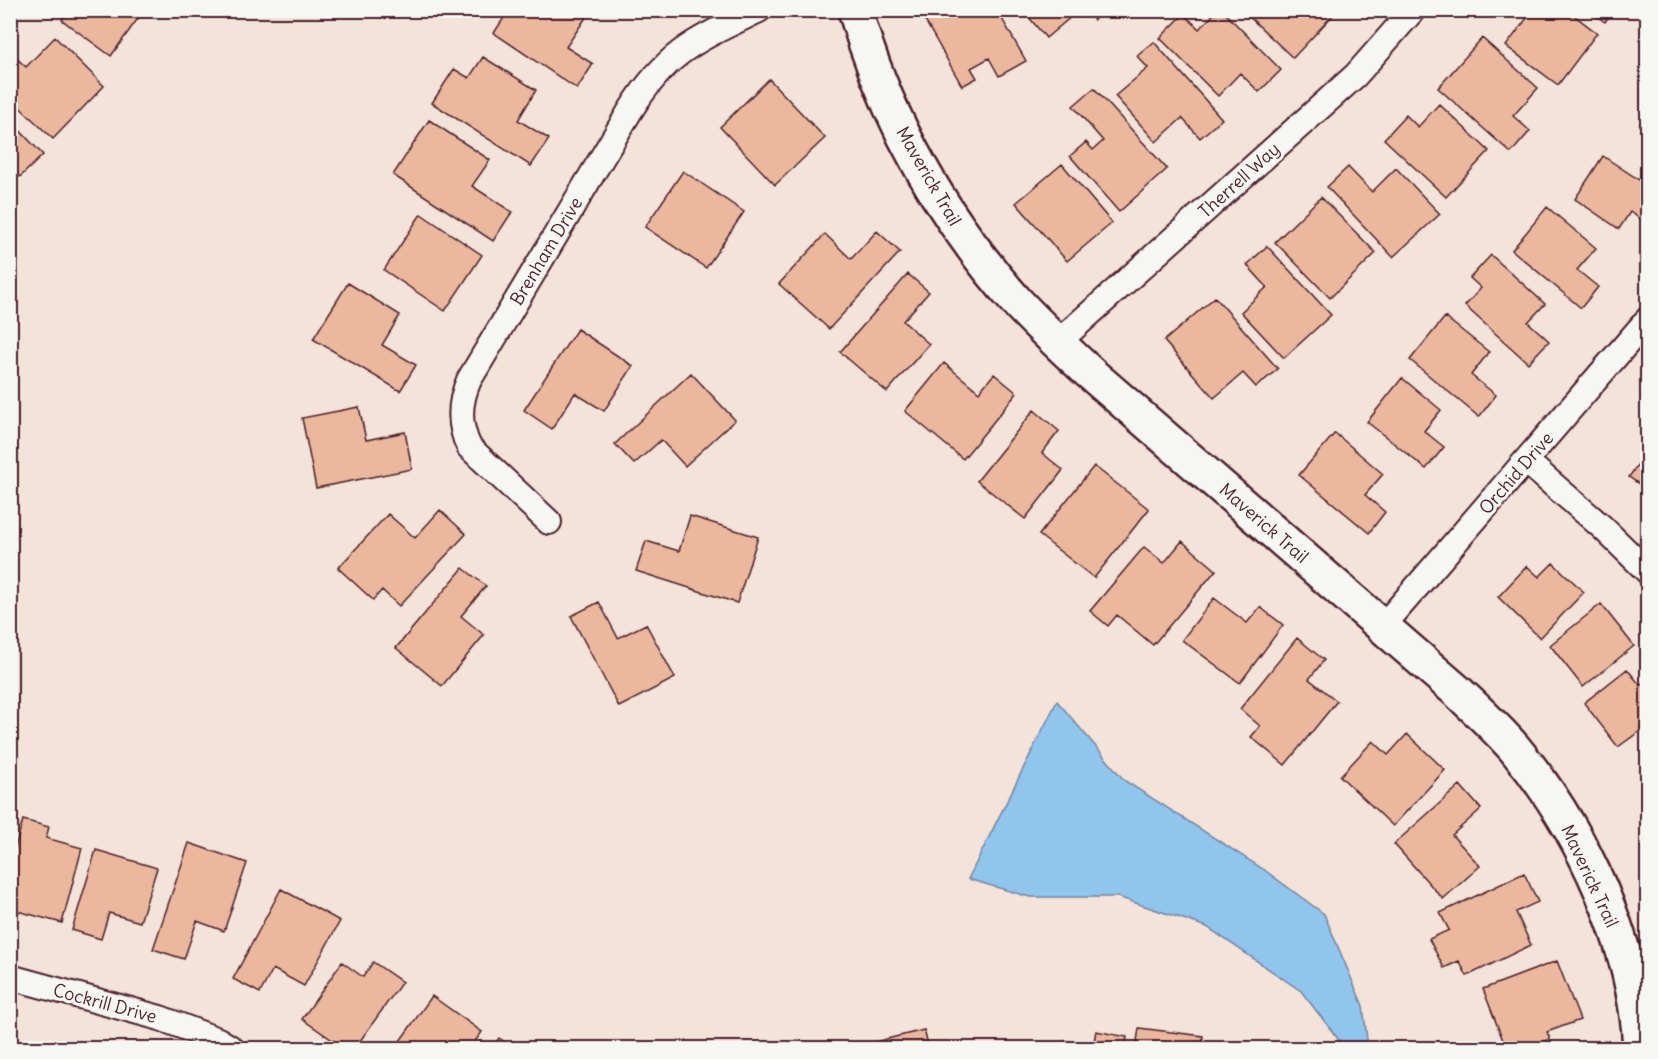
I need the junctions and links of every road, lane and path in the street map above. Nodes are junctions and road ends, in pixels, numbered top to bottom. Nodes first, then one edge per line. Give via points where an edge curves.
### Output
1 (759, 10) edge
2 (855, 10) edge
3 (1413, 10) edge
4 (1647, 319) edge
5 (1057, 343) junction
6 (1526, 461) junction
7 (549, 522) dead end
8 (1647, 572) edge
9 (1383, 626) junction
10 (10, 977) edge
11 (231, 1048) edge
12 (1640, 1048) edge

1 - 7 street, Brenham Drive via 699,39 653,77 463,393 460,421 469,447
2 - 5 street, Maverick Trail via 882,89 940,200 1016,301
3 - 5 street, Therrell Way via 1356,75
4 - 6 street, Orchid Drive
5 - 9 street, Maverick Trail
6 - 8 street
6 - 9 street, Orchid Drive
9 - 12 street, Maverick Trail via 1490,722 1516,750 1563,818 1604,897 1618,934 1635,1006
10 - 11 street, Cockrill Drive via 160,1018

